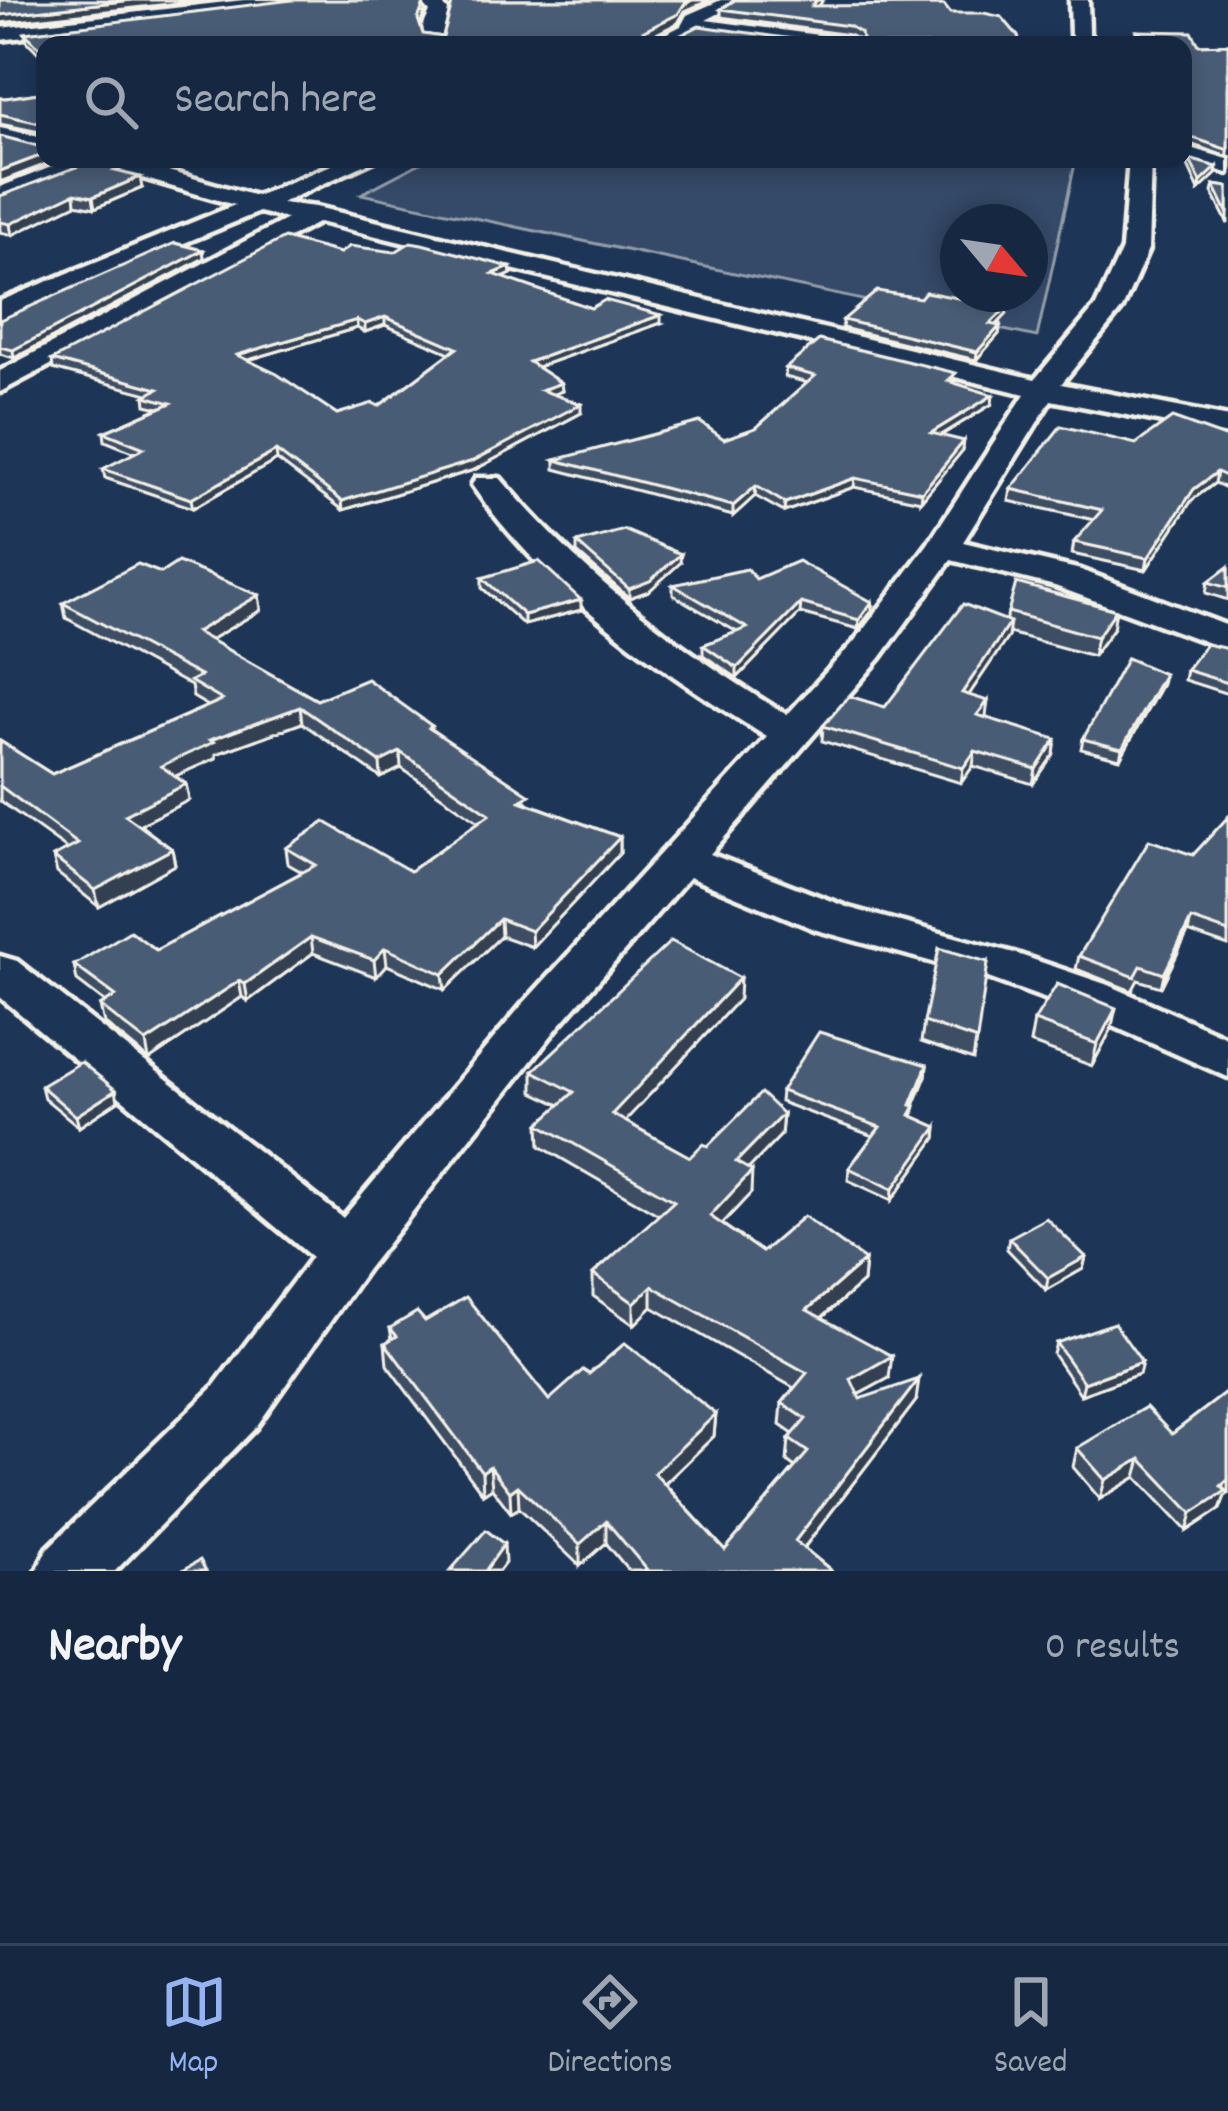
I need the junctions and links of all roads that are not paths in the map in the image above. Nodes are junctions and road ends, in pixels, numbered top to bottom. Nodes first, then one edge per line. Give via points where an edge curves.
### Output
1 (113, 0) edge
2 (290, 0) edge
3 (429, 0) edge
4 (736, 0) edge
5 (1079, 0) edge
6 (105, 23) junction
7 (690, 23) junction
8 (0, 34) edge
9 (99, 36) edge
10 (434, 36) edge
11 (673, 36) edge
12 (783, 36) edge
13 (1081, 36) edge
14 (1192, 134) edge
15 (1208, 134) edge
16 (0, 135) edge
17 (36, 144) edge
18 (1192, 157) edge
19 (1228, 166) edge
20 (73, 168) edge
21 (129, 168) edge
22 (339, 168) edge
23 (1139, 168) edge
24 (244, 170) dead end
25 (0, 195) edge
26 (244, 200) junction
27 (316, 214) junction
28 (0, 311) edge
29 (0, 383) edge
30 (1045, 390) junction
31 (1228, 426) edge
32 (488, 485) dead end
33 (943, 547) junction
34 (1228, 640) edge
35 (789, 733) junction
36 (683, 859) junction
37 (0, 972) edge
38 (1228, 1059) edge
39 (347, 1253) junction
40 (70, 1571) edge

1 - 6 street
2 - 6 street
3 - 10 street via 439,11
4 - 7 street
5 - 13 street
6 - 8 street
6 - 9 street
7 - 11 street
7 - 12 street
14 - 15 street
16 - 17 street
18 - 19 street
20 - 25 street
21 - 26 street
22 - 26 street
23 - 30 street via 1135,250 1124,280
24 - 26 street
26 - 27 street
26 - 28 street
27 - 29 street
27 - 30 street
30 - 31 street
30 - 33 street
32 - 35 street via 572,581
33 - 34 street via 1068,578
33 - 35 street via 866,650
35 - 36 street
36 - 38 street via 833,919 1094,998
36 - 39 street via 540,1016
37 - 39 street
39 - 40 street via 234,1408

